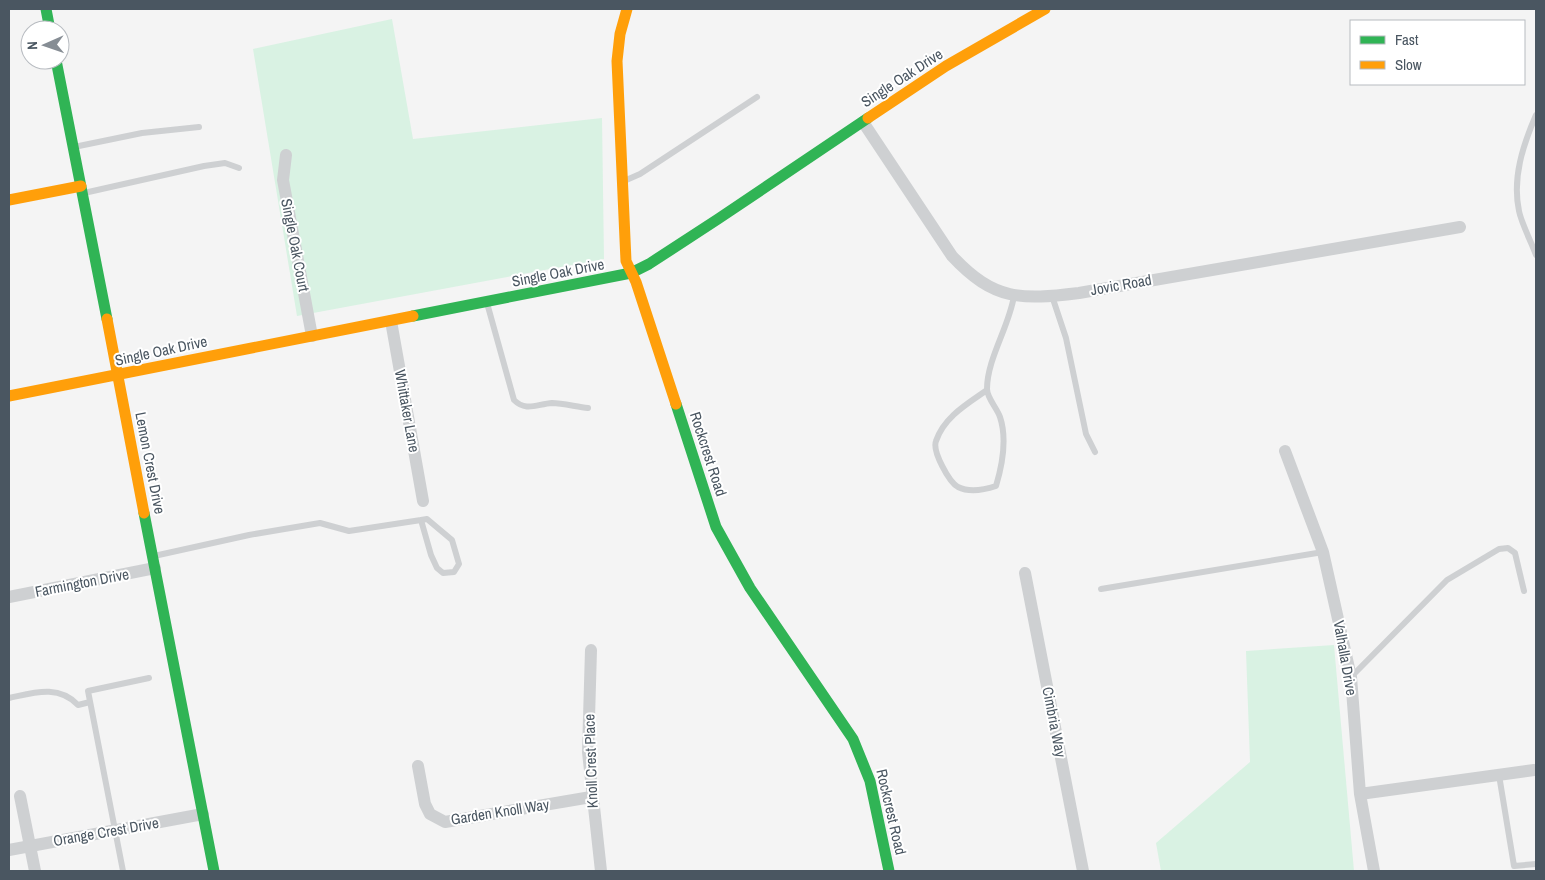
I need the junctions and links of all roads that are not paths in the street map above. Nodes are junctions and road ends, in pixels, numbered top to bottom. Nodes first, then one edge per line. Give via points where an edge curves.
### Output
1 (627, 9) edge
2 (1045, 9) edge
3 (58, 70) edge
4 (757, 96) dead end
5 (1536, 115) edge
6 (863, 122) junction
7 (199, 127) dead end
8 (74, 148) junction
9 (286, 155) dead end
10 (239, 168) dead end
11 (620, 183) junction
12 (82, 189) junction
13 (9, 200) edge
14 (1460, 227) dead end
15 (1536, 255) edge
16 (631, 273) junction
17 (1014, 296) junction
18 (1052, 296) junction
19 (487, 302) junction
20 (391, 320) junction
21 (312, 336) junction
22 (118, 376) junction
23 (987, 390) junction
24 (9, 396) edge
25 (588, 408) dead end
26 (1095, 452) dead end
27 (1285, 452) dead end
28 (424, 502) dead end
29 (421, 520) junction
30 (1323, 552) junction
31 (154, 562) junction
32 (1026, 573) dead end
33 (1100, 589) dead end
34 (1524, 592) dead end
35 (9, 597) edge
36 (591, 650) dead end
37 (1352, 676) junction
38 (149, 678) dead end
39 (9, 698) edge
40 (90, 702) junction
41 (418, 766) dead end
42 (1534, 770) dead end
43 (1499, 775) junction
44 (1360, 794) junction
45 (20, 796) dead end
46 (591, 796) junction
47 (203, 814) junction
48 (114, 830) junction
49 (31, 846) junction
50 (9, 850) edge
51 (1536, 864) edge
52 (1514, 868) edge
53 (35, 871) edge
54 (123, 871) edge
55 (214, 871) edge
56 (601, 871) edge
57 (890, 871) edge
58 (1083, 871) edge
59 (1374, 871) edge

1 - 11 street, Rockcrest Road via 617,61
2 - 6 street, Single Oak Drive via 954,61
3 - 8 street, Lemon Crest Drive
4 - 11 lane via 640,174
5 - 15 lane via 1524,144 1517,183 1519,211
6 - 16 street, Single Oak Drive
6 - 17 street, Jovic Road via 952,256 980,281
7 - 8 lane via 142,133
8 - 12 street, Lemon Crest Drive
9 - 21 street, Single Oak Court via 283,180
10 - 12 lane via 225,163
11 - 16 street, Rockcrest Road via 625,255
12 - 13 street
12 - 22 street, Lemon Crest Drive
14 - 18 street, Jovic Road
16 - 19 street, Single Oak Drive
16 - 57 street, Rockcrest Road via 716,527 745,580 853,738 872,789
17 - 18 street, Jovic Road
17 - 23 lane via 1009,321 993,360
18 - 26 lane via 1066,338 1086,434
19 - 20 street, Single Oak Drive
19 - 25 lane via 514,400 519,406 527,408 552,403
20 - 21 street, Single Oak Drive
20 - 28 street, Whittaker Lane
21 - 22 street, Single Oak Drive
22 - 24 street, Single Oak Drive
22 - 31 street, Lemon Crest Drive
23 - 23 lane via 1000,418 1003,444 996,486 971,491 957,487 938,458 934,444 951,416
27 - 30 street, Valhalla Drive
29 - 29 lane via 427,519 452,540 459,564 454,572 444,573 437,568
29 - 31 lane via 349,531 320,523 249,535
30 - 33 lane
30 - 37 street, Valhalla Drive
31 - 35 street, Farmington Drive
31 - 47 street, Lemon Crest Drive
32 - 58 street, Cimbria Way
34 - 37 lane via 1515,553 1508,548 1499,549 1447,580
36 - 46 street, Knoll Crest Place via 588,752
37 - 44 street, Valhalla Drive
38 - 40 lane via 88,691
39 - 40 lane via 53,691 71,697 78,705
40 - 48 lane
41 - 46 street, Garden Knoll Way via 430,814 445,822
42 - 43 street
43 - 44 street
43 - 52 lane
44 - 59 street, Valhalla Drive
45 - 49 street
46 - 56 street, Knoll Crest Place
47 - 48 street, Orange Crest Drive
47 - 55 street, Lemon Crest Drive
48 - 49 street, Orange Crest Drive
48 - 54 lane
49 - 50 street, Orange Crest Drive
49 - 53 street
51 - 52 lane

